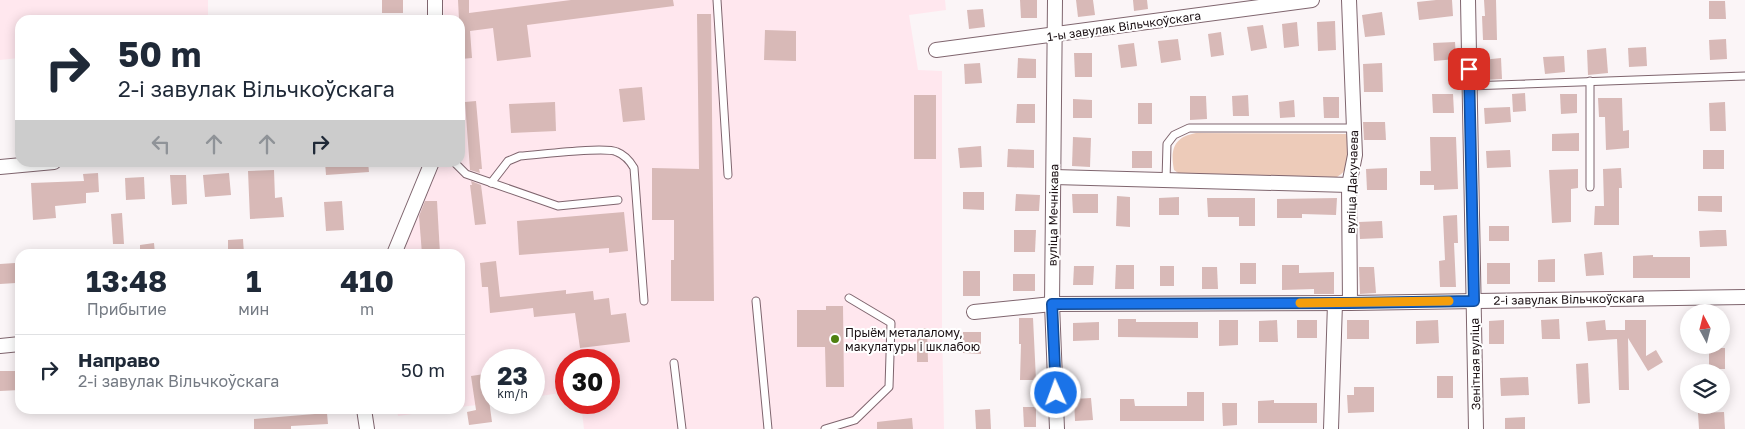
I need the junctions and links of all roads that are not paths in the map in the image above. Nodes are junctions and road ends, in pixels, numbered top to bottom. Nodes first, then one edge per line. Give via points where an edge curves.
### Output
1 (435, 0) edge
2 (717, 0) edge
3 (1055, 0) edge
4 (1312, 0) edge
5 (1349, 0) edge
6 (1468, 0) edge
7 (435, 15) edge
8 (1055, 35) junction
9 (936, 50) dead end
10 (1745, 76) edge
11 (1590, 81) junction
12 (1470, 86) junction
13 (1354, 128) junction
14 (15, 166) edge
15 (0, 167) edge
16 (430, 167) edge
17 (459, 167) edge
18 (728, 175) dead end
19 (1054, 177) junction
20 (1166, 180) junction
21 (491, 183) junction
22 (1349, 185) junction
23 (1590, 187) dead end
24 (618, 200) dead end
25 (396, 249) edge
26 (1745, 297) edge
27 (849, 298) dead end
28 (644, 301) dead end
29 (756, 301) dead end
30 (1474, 301) junction
31 (1335, 303) junction
32 (1350, 303) junction
33 (1052, 304) junction
34 (974, 312) dead end
35 (15, 344) edge
36 (0, 346) edge
37 (674, 363) dead end
38 (365, 414) edge
39 (367, 429) edge
40 (682, 429) edge
41 (768, 429) edge
42 (825, 429) edge
43 (1057, 429) edge
44 (1332, 429) edge
45 (1476, 429) edge

1 - 7 street
2 - 18 lane
3 - 8 street, вуліца Мечнікава
4 - 8 street, 1-ы завулак Вільчкоўскага
5 - 13 street, вуліца Дакучаева
6 - 12 street, Зенітная вуліца
8 - 9 street, 1-ы завулак Вільчкоўскага
8 - 19 street, вуліца Мечнікава
10 - 11 lane
11 - 12 lane
11 - 23 lane
12 - 30 street, Зенітная вуліца
13 - 20 lane via 1189,128 1174,135 1167,144
13 - 22 street, вуліца Дакучаева via 1355,155
14 - 15 street
16 - 25 street
17 - 21 lane via 466,174
19 - 20 street
19 - 33 street, вуліца Мечнікава
20 - 22 street
21 - 24 lane via 558,206
21 - 28 lane via 508,161 520,156 602,150 616,151 628,160 634,168
22 - 32 street, вуліца Дакучаева
26 - 30 street, 2-і завулак Вільчкоўскага
27 - 42 lane via 891,323 889,387 855,420
29 - 41 lane
30 - 32 street, 2-і завулак Вільчкоўскага
30 - 45 street, Зенітная вуліца
31 - 32 street, 2-і завулак Вільчкоўскага
31 - 33 street, 2-і завулак Вільчкоўскага
31 - 44 street
33 - 34 street, 2-і завулак Вільчкоўскага
33 - 43 street, вуліца Мечнікава
35 - 36 street
37 - 40 lane
38 - 39 street

